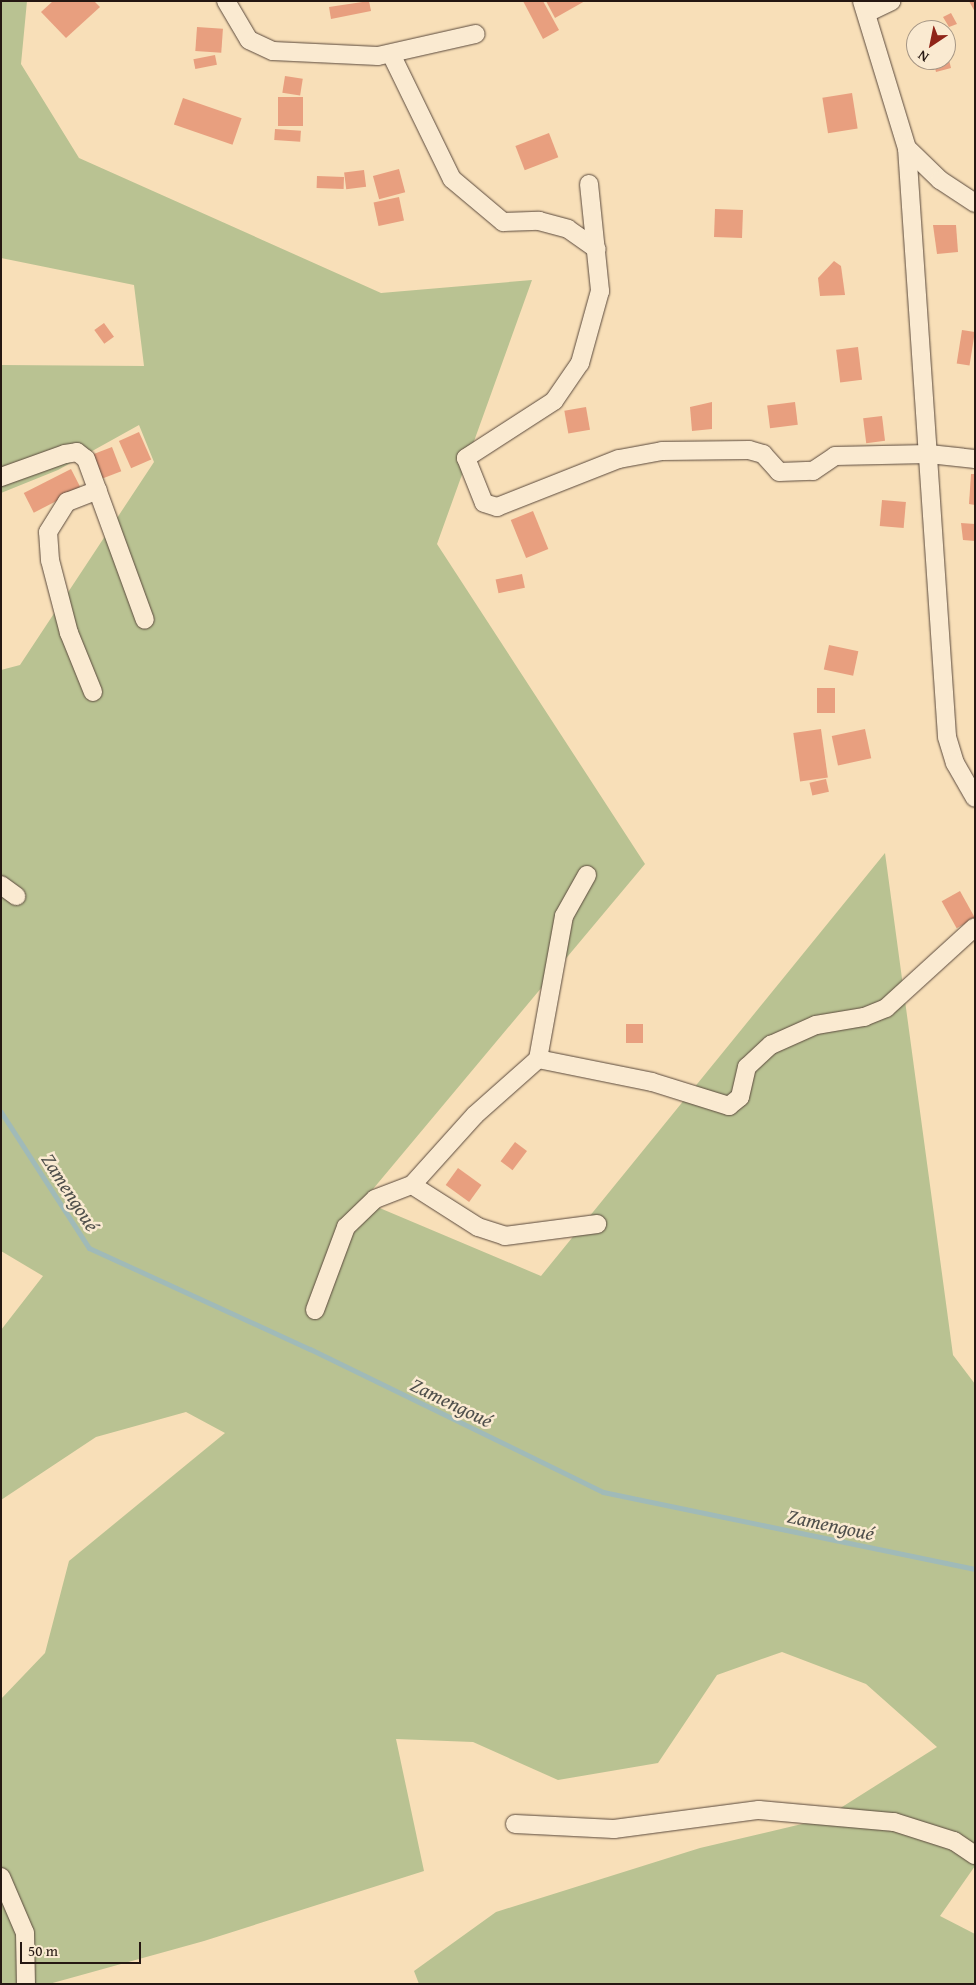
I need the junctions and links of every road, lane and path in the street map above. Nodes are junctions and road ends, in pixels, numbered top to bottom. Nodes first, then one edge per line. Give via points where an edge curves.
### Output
1 (226, 1) edge
2 (892, 1) edge
3 (865, 6) edge
4 (476, 34) dead end
5 (391, 54) junction
6 (907, 148) junction
7 (589, 184) dead end
8 (975, 203) edge
9 (597, 249) junction
10 (928, 454) junction
11 (975, 459) edge
12 (1, 477) edge
13 (98, 490) junction
14 (145, 620) dead end
15 (93, 692) dead end
16 (975, 798) edge
17 (587, 875) dead end
18 (1, 885) edge
19 (16, 896) dead end
20 (975, 927) edge
21 (538, 1059) junction
22 (412, 1185) junction
23 (597, 1224) dead end
24 (315, 1310) dead end
25 (515, 1824) dead end
26 (975, 1855) edge
27 (1, 1877) edge
28 (26, 1984) edge

1 - 5 street via 239,29 260,48
2 - 3 street
3 - 6 street
4 - 5 street
5 - 9 street via 452,179 503,222 539,221 568,229
6 - 8 street via 940,180
6 - 10 street
7 - 9 street
9 - 10 street via 600,292 580,363 567,384 540,412 466,458 484,504 497,507 619,459 662,451 749,450 763,454 779,472 813,471 835,456
10 - 11 street
10 - 16 street via 947,737 955,762
12 - 13 street via 77,452 86,459
13 - 14 street
13 - 15 street via 67,502 48,532 50,560 69,634
17 - 21 street via 564,916
18 - 19 street
20 - 21 street via 886,1008 864,1017 816,1025 764,1050 747,1067 740,1097 729,1106 652,1082
21 - 22 street via 475,1116
22 - 23 street via 478,1227 504,1236
22 - 24 street via 375,1199 346,1227
25 - 26 street via 614,1830 759,1810 894,1822 954,1841
27 - 28 street via 25,1933

